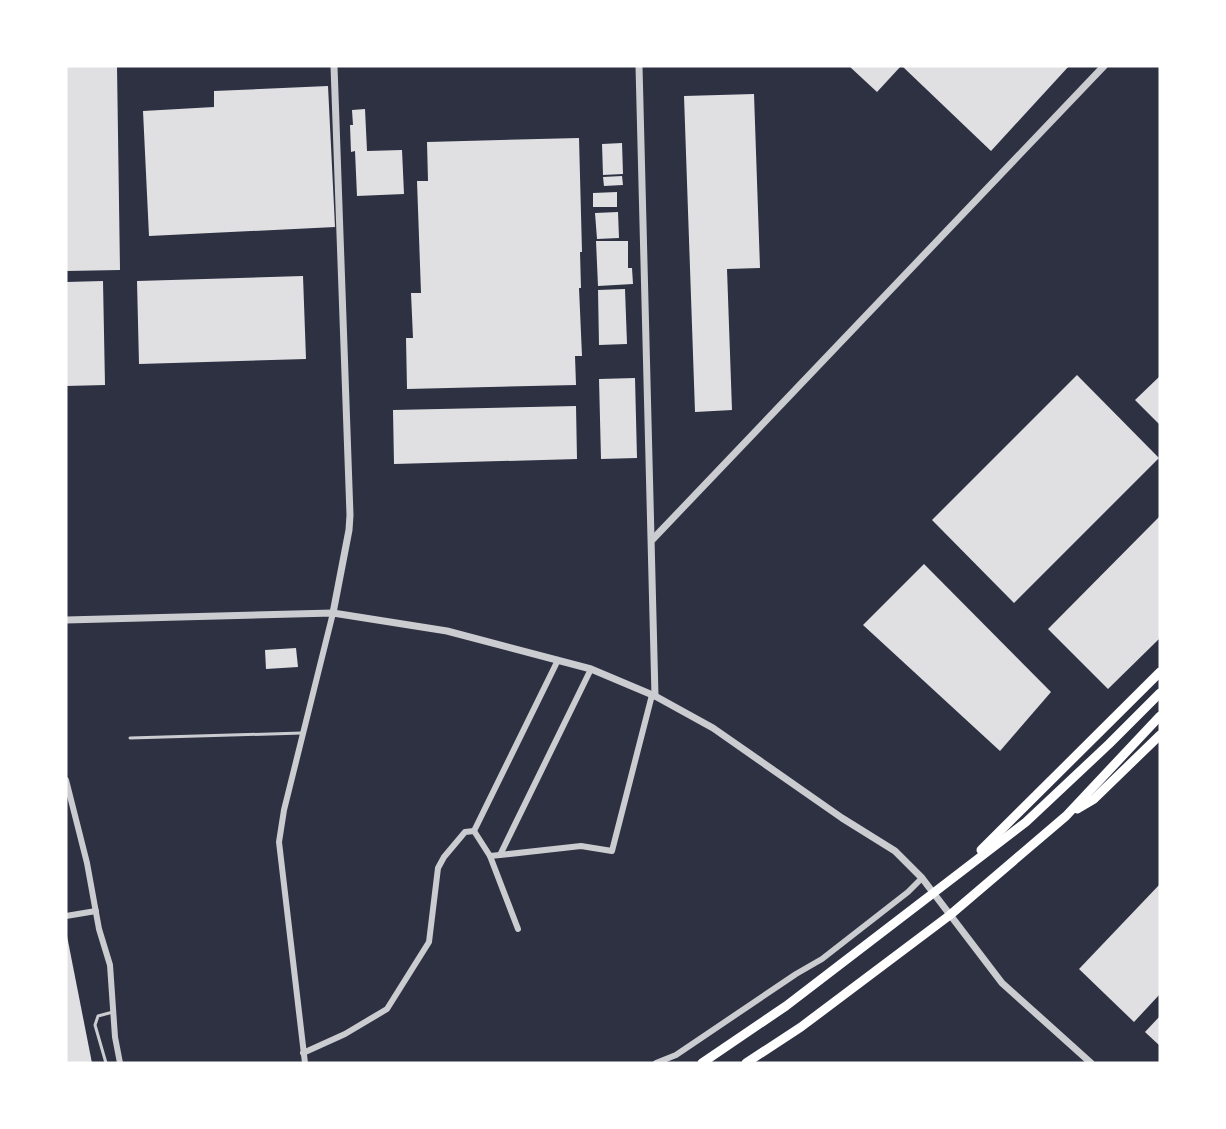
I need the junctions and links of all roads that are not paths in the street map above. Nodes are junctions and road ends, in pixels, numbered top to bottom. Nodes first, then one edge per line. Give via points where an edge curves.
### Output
1 (334, 66) edge
2 (639, 66) edge
3 (1104, 66) edge
4 (653, 539) junction
5 (333, 613) junction
6 (66, 620) edge
7 (558, 660) junction
8 (591, 669) junction
9 (1160, 672) edge
10 (1160, 693) edge
11 (653, 695) junction
12 (1160, 716) edge
13 (304, 733) junction
14 (1160, 735) edge
15 (130, 738) dead end
16 (66, 780) edge
17 (1066, 816) junction
18 (474, 831) junction
19 (500, 855) junction
20 (490, 856) junction
21 (960, 871) junction
22 (922, 878) junction
23 (934, 893) junction
24 (96, 911) junction
25 (950, 915) junction
26 (66, 916) edge
27 (518, 929) dead end
28 (113, 1012) junction
29 (303, 1053) junction
30 (106, 1063) edge
31 (120, 1063) edge
32 (305, 1063) edge
33 (656, 1063) edge
34 (702, 1063) edge
35 (746, 1063) edge
36 (1091, 1063) edge

1 - 5 street via 350,515
2 - 4 street
3 - 4 street
4 - 11 street
5 - 6 street
5 - 7 street via 447,631
5 - 13 street
7 - 8 street
7 - 18 street
8 - 11 street
8 - 19 street
9 - 21 highway
10 - 21 highway via 1026,822
11 - 19 street via 612,851 581,846
11 - 22 street via 713,728 895,851
12 - 17 highway
13 - 15 lane
13 - 29 street via 279,842
14 - 17 highway via 1094,799
16 - 24 street
17 - 25 highway
18 - 20 street
18 - 29 street via 465,832 438,868 429,942 387,1009
19 - 20 street
20 - 27 street
21 - 23 highway
22 - 23 street
22 - 33 street via 822,959 676,1055
23 - 25 street
23 - 34 highway
24 - 26 street
24 - 28 street via 110,965
25 - 35 highway via 801,1027
25 - 36 street via 1002,983
28 - 30 lane via 98,1016 95,1024
28 - 31 street
29 - 32 street

